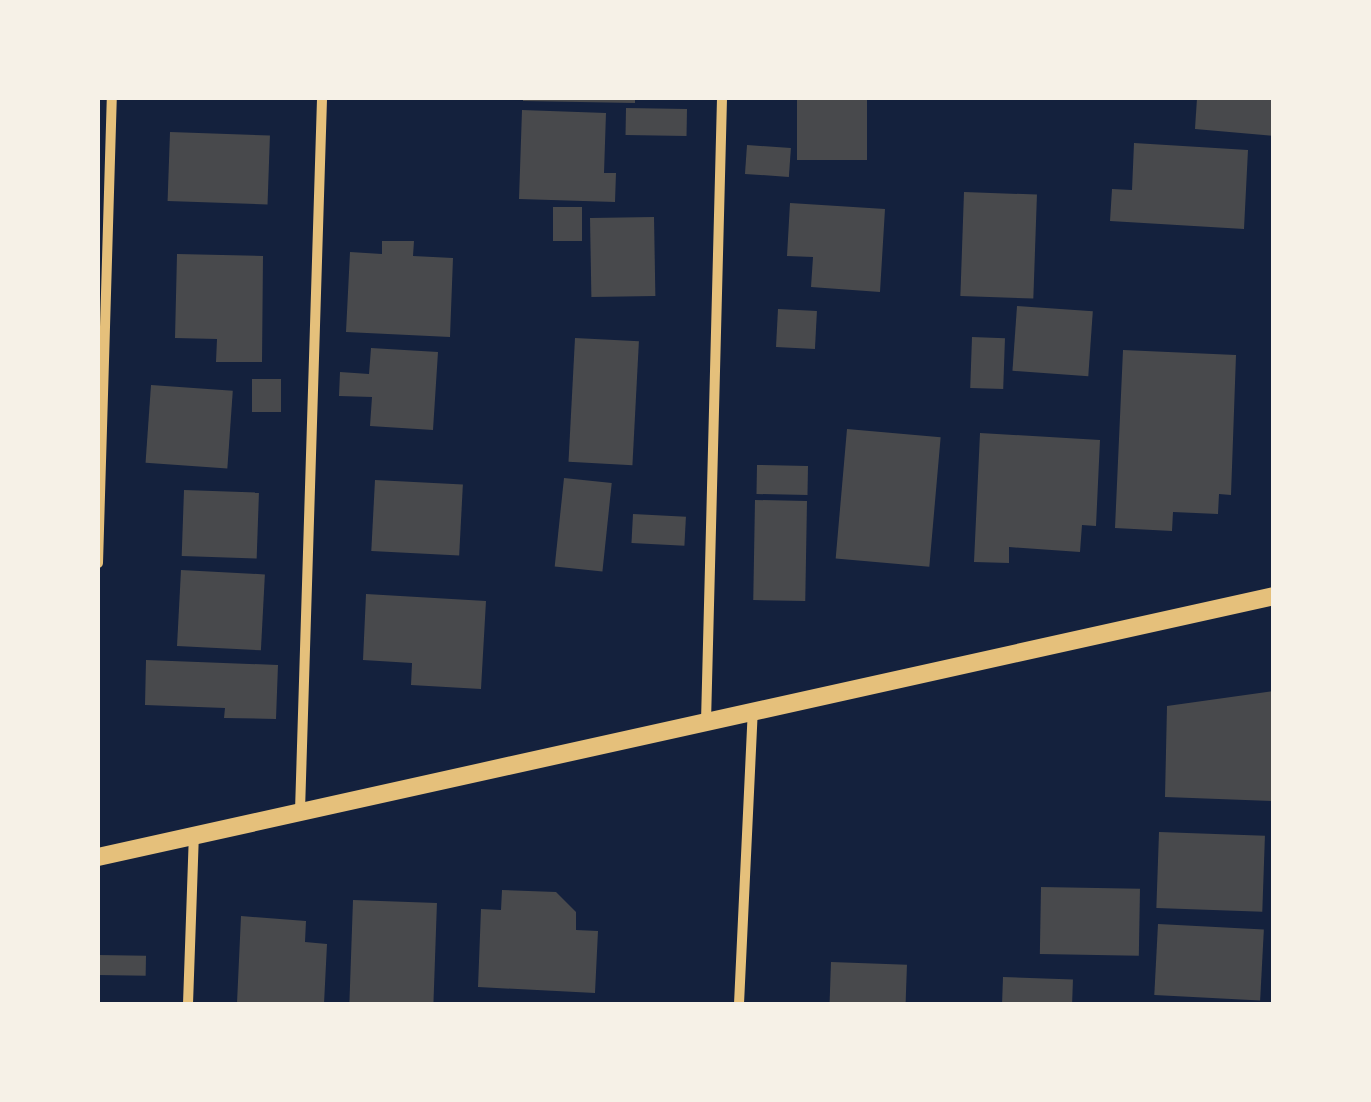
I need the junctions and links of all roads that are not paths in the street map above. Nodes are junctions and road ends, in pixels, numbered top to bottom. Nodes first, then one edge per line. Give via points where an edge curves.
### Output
1 (112, 98) edge
2 (322, 98) edge
3 (722, 98) edge
4 (98, 562) edge
5 (1274, 596) edge
6 (753, 711) junction
7 (706, 722) junction
8 (300, 811) junction
9 (194, 834) junction
10 (98, 857) edge
11 (188, 1004) edge
12 (740, 1004) edge

1 - 4 street
2 - 8 street
3 - 7 street
5 - 6 street
6 - 7 street
6 - 12 street
7 - 8 street
8 - 9 street
9 - 10 street
9 - 11 street

